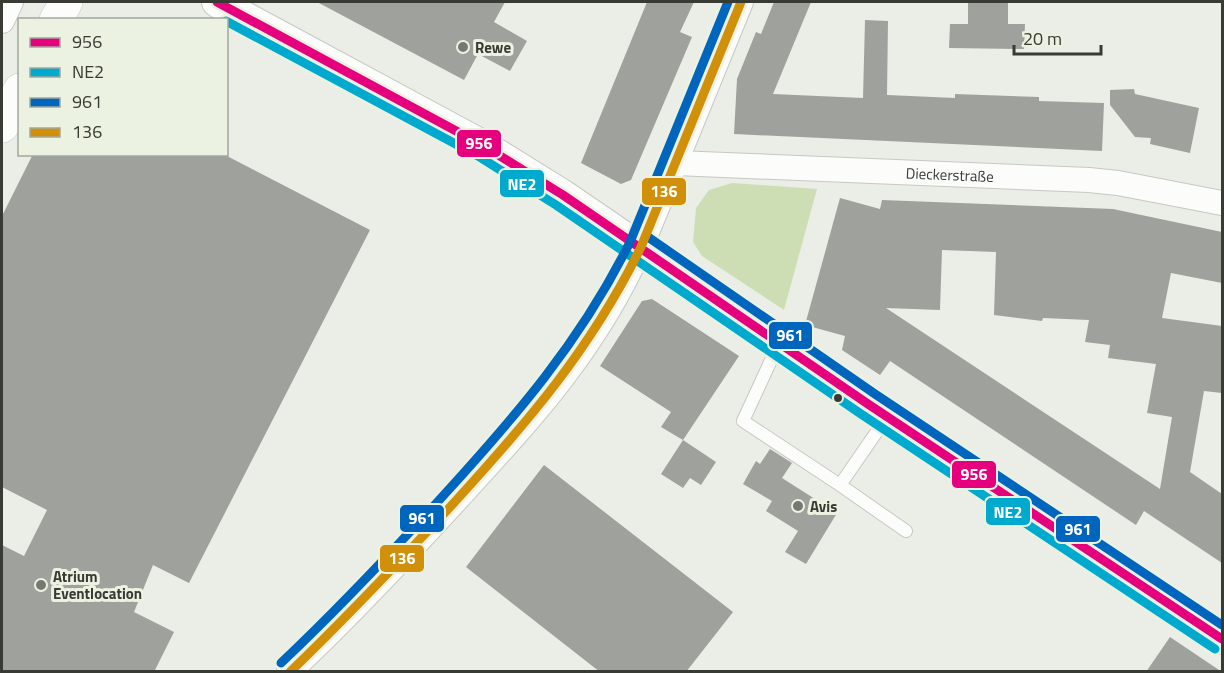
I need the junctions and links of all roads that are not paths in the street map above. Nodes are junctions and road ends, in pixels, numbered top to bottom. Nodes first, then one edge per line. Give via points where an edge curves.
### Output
1 (11, 2) edge
2 (66, 2) edge
3 (217, 2) edge
4 (741, 2) edge
5 (57, 18) edge
6 (2, 21) edge
7 (18, 94) edge
8 (2, 126) edge
9 (675, 163) junction
10 (1222, 203) edge
11 (641, 247) junction
12 (779, 343) junction
13 (888, 416) junction
14 (840, 485) junction
15 (906, 531) dead end
16 (1222, 639) edge
17 (289, 672) edge

1 - 6 street
2 - 5 main road
3 - 11 street via 484,146
4 - 9 street
7 - 8 main road
9 - 10 street, Dieckerstraße via 1089,180
9 - 11 street
11 - 12 street
11 - 17 street via 601,326 540,409 411,549
12 - 13 street
12 - 14 lane via 743,421
13 - 14 lane
13 - 16 street
14 - 15 lane

